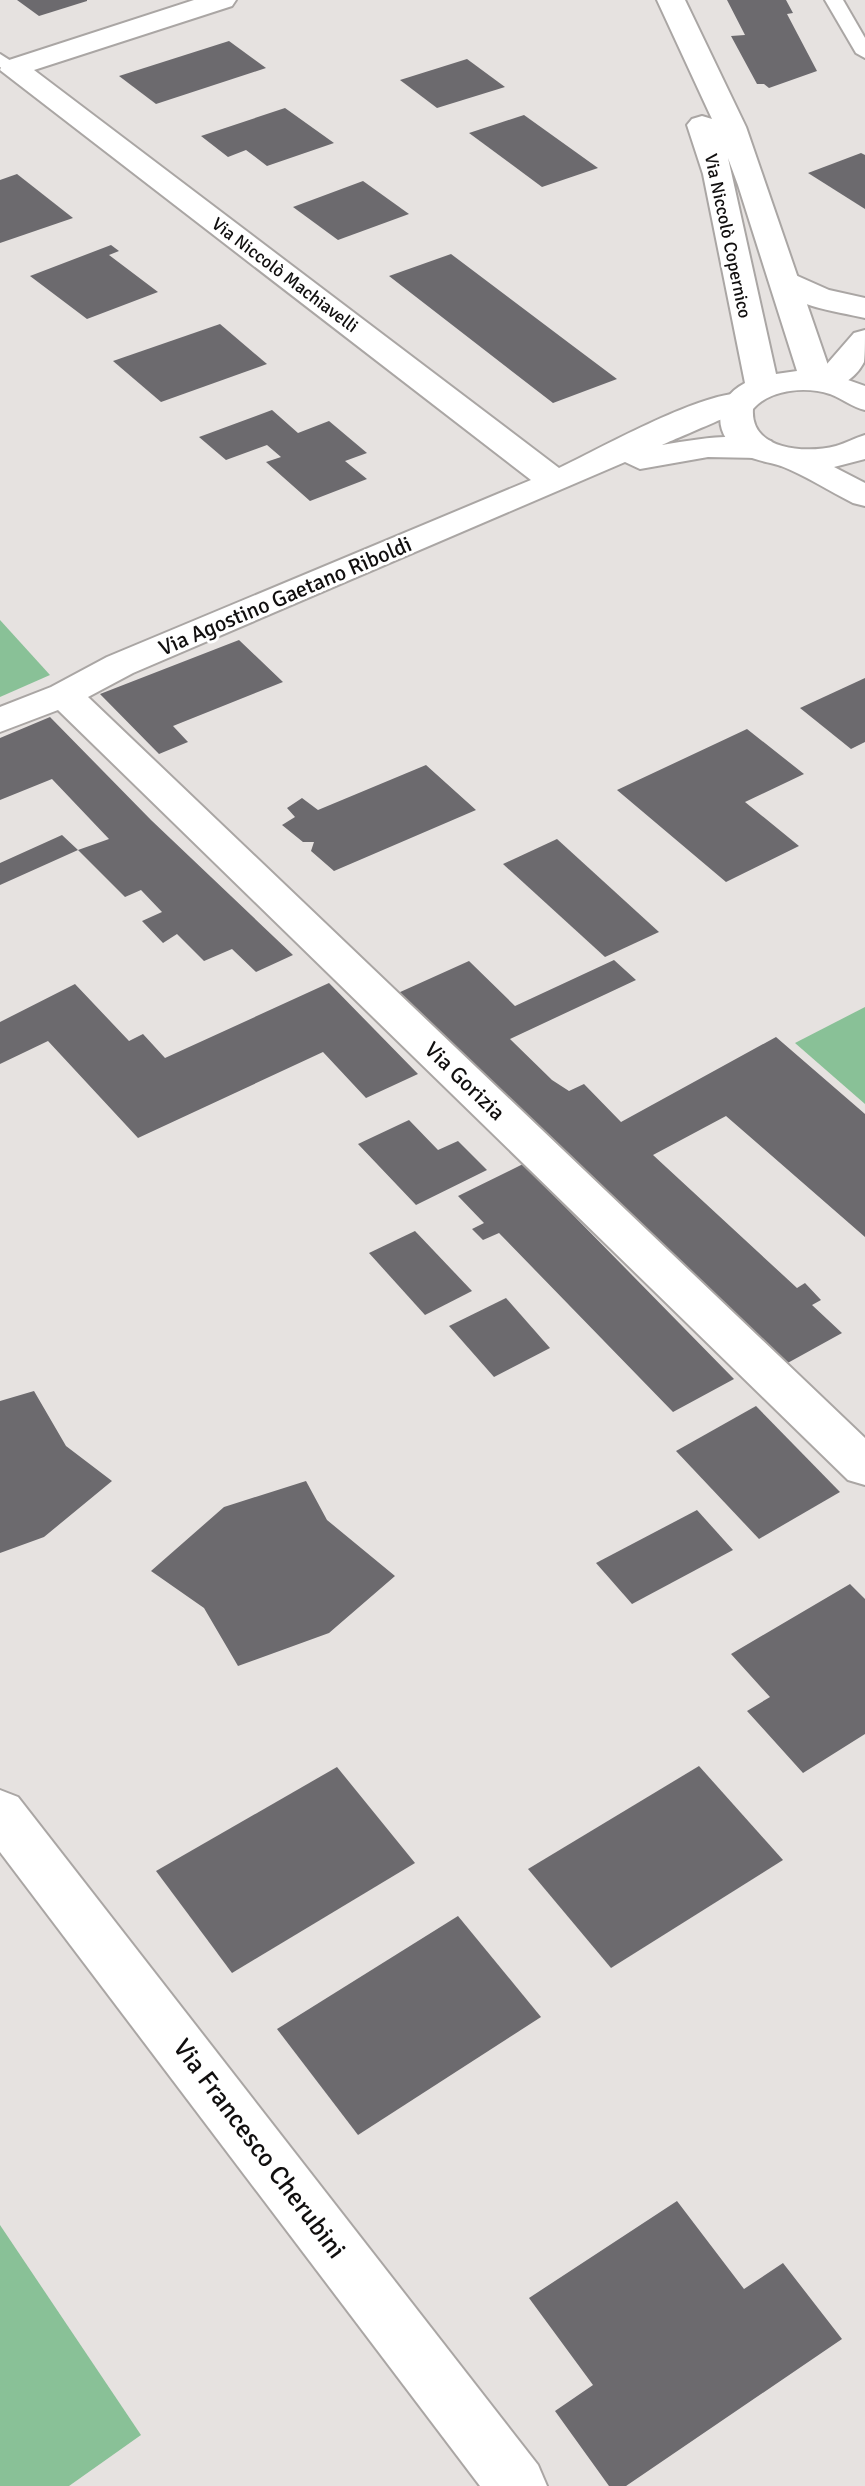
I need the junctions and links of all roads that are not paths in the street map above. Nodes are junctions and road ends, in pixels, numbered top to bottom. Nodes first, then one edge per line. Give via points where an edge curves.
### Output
1 (222, 0) edge
2 (647, 0) edge
3 (671, 0) edge
4 (834, 0) edge
5 (865, 53) edge
6 (6, 63) edge
7 (784, 279) junction
8 (865, 308) edge
9 (865, 340) edge
10 (819, 382) junction
11 (751, 394) junction
12 (865, 400) edge
13 (865, 445) edge
14 (759, 448) junction
15 (792, 458) junction
16 (564, 478) junction
17 (865, 496) edge
18 (64, 695) junction
19 (0, 720) edge
20 (865, 1467) edge
21 (0, 1812) edge
22 (517, 2486) edge

1 - 6 street, Via Niccolò Machiavelli
2 - 11 street, Via Niccolò Copernico via 718,174
3 - 7 street, Via Niccolò Copernico via 731,127
4 - 5 lane
6 - 16 street, Via Niccolò Machiavelli
7 - 8 street via 818,297
7 - 10 street, Via Niccolò Copernico
9 - 10 street via 839,371
10 - 11 street, Via Agostino Gaetano Riboldi via 790,381
10 - 12 street
11 - 14 street, Via Niccolò Copernico via 734,419
11 - 16 street, Via Agostino Gaetano Riboldi
13 - 15 street via 830,459
14 - 15 street, Via Agostino Gaetano Riboldi
14 - 16 street, Via Agostino Gaetano Riboldi via 684,450
15 - 17 street
16 - 18 street, Via Agostino Gaetano Riboldi via 120,665
18 - 19 street, Via Agostino Gaetano Riboldi
18 - 20 street, Via Gorizia
21 - 22 street, Via Francesco Cherubini

